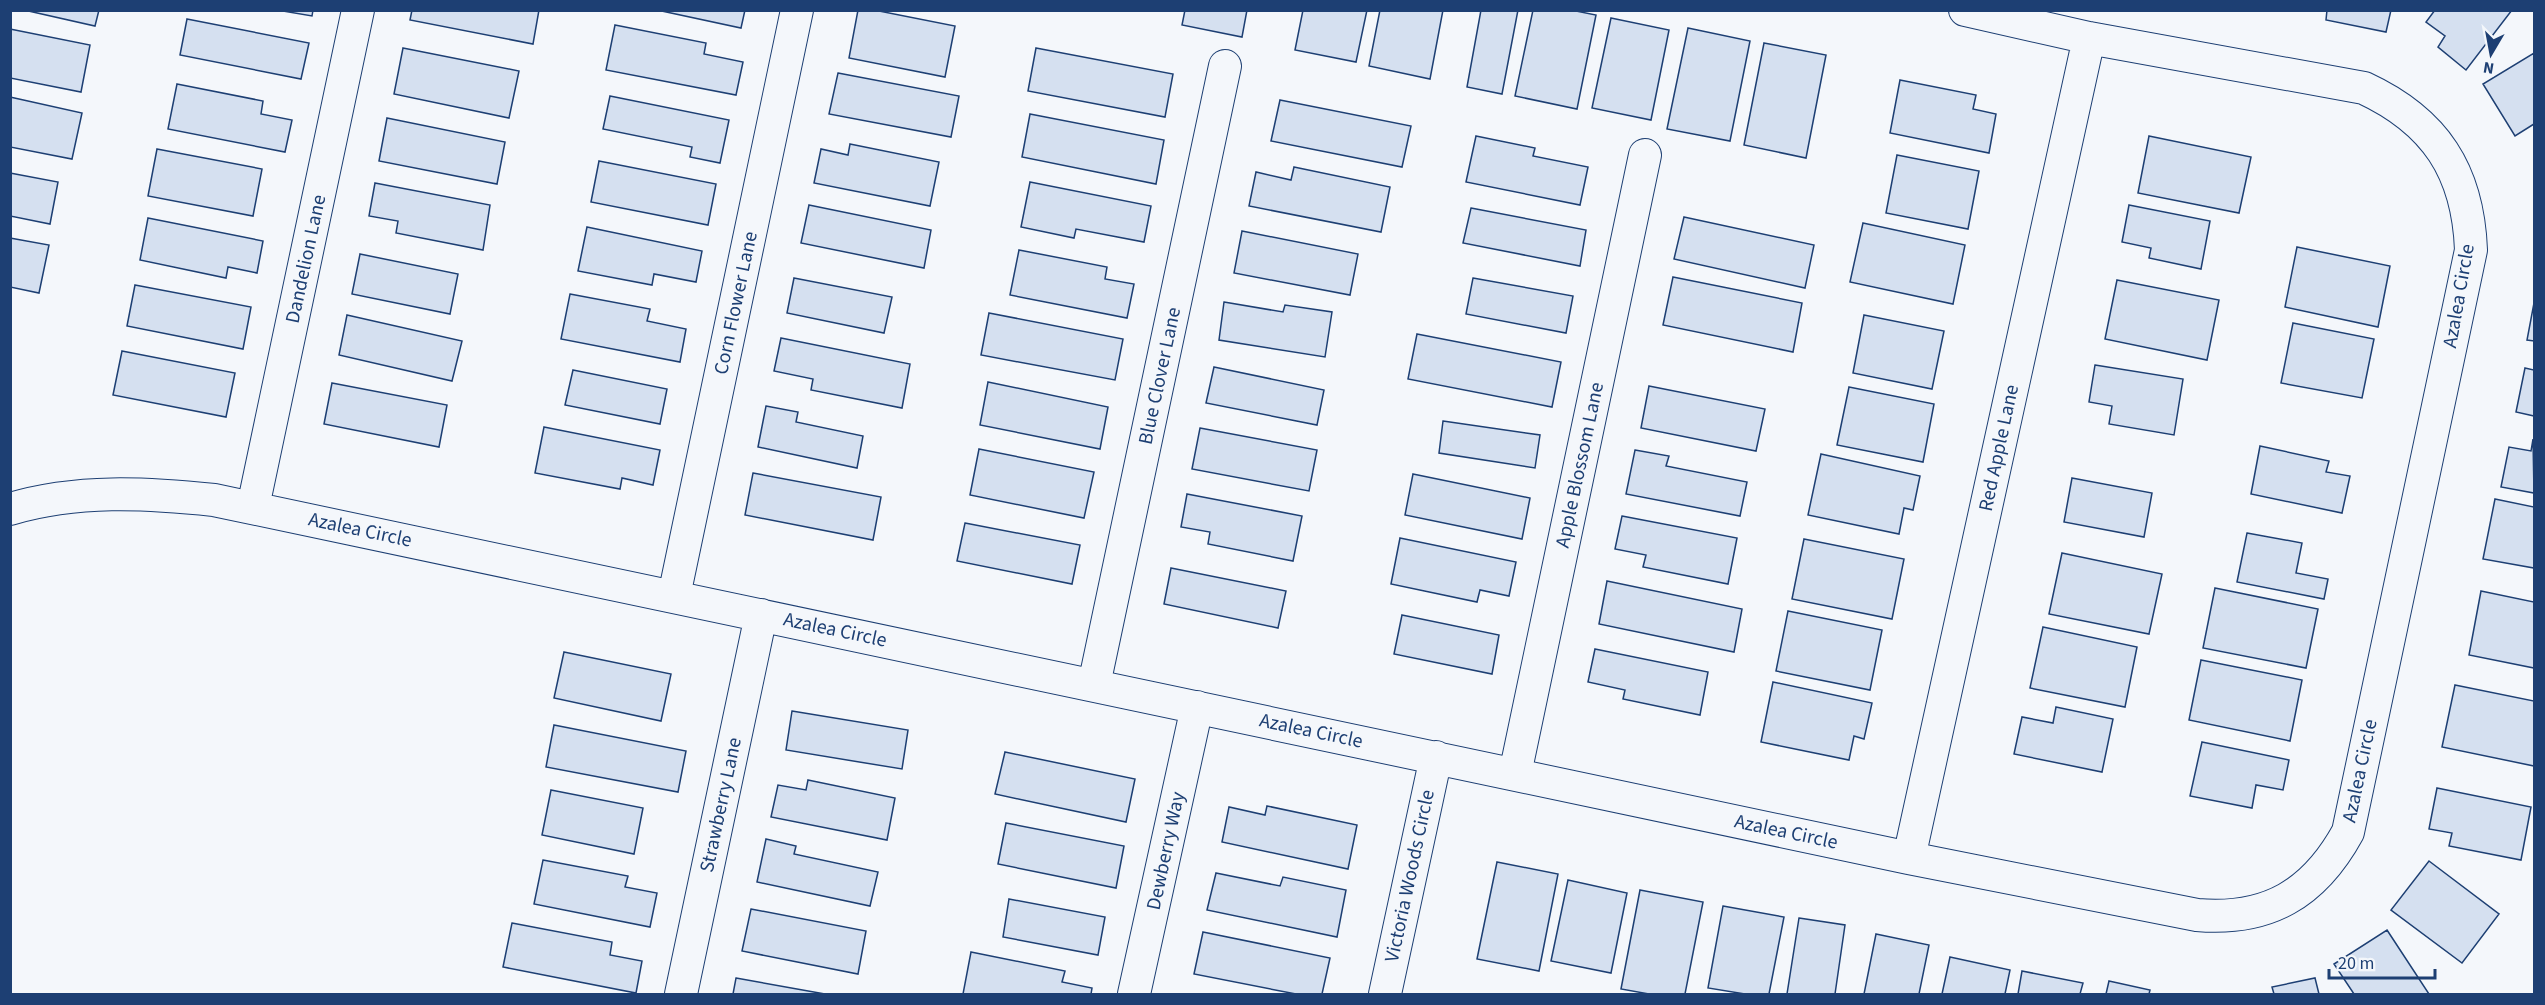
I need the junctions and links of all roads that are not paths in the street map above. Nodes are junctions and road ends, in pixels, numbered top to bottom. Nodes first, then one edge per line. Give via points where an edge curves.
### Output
1 (358, 10) edge
2 (797, 10) edge
3 (1965, 10) edge
4 (2089, 38) junction
5 (1225, 66) dead end
6 (1646, 155) dead end
7 (253, 507) junction
8 (10, 509) edge
9 (674, 596) junction
10 (761, 615) junction
11 (1094, 685) junction
12 (1197, 707) junction
13 (1436, 757) junction
14 (1515, 774) junction
15 (1909, 858) junction
16 (681, 994) edge
17 (1134, 994) edge
18 (1385, 994) edge

1 - 7 street, Dandelion Lane
2 - 9 street, Corn Flower Lane
3 - 4 street, Azalea Circle
4 - 15 street, Red Apple Lane
4 - 15 street, Azalea Circle via 2364,88 2387,99 2428,131 2457,174 2465,199 2471,250 2348,832 2323,871 2306,887 2266,909 2221,917
5 - 11 street, Blue Clover Lane
6 - 14 street, Apple Blossom Lane
7 - 8 street, Azalea Circle via 149,493 85,495
7 - 9 street, Azalea Circle
9 - 10 street, Azalea Circle
10 - 11 street, Azalea Circle
10 - 16 street, Strawberry Lane
11 - 12 street, Azalea Circle
12 - 13 street, Azalea Circle
12 - 17 street, Dewberry Way
13 - 14 street, Azalea Circle
13 - 18 street, Victoria Woods Circle
14 - 15 street, Azalea Circle

